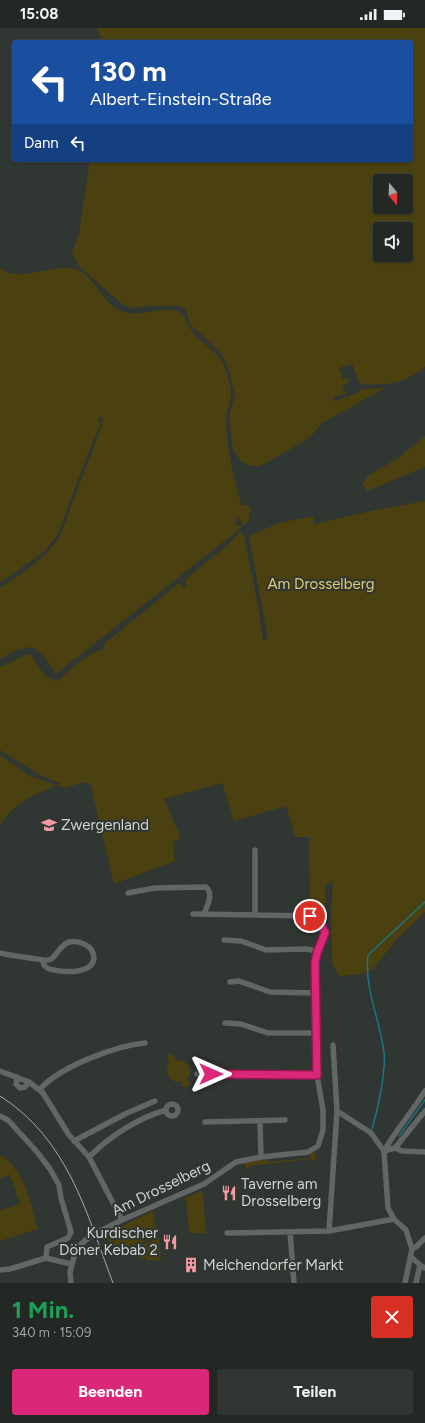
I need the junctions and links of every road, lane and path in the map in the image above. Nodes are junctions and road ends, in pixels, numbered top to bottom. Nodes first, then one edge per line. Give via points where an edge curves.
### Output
1 (255, 850) dead end
2 (128, 893) dead end
3 (193, 914) dead end
4 (204, 914) junction
5 (255, 915) junction
6 (224, 940) dead end
7 (0, 953) edge
8 (317, 953) junction
9 (43, 960) junction
10 (230, 982) dead end
11 (316, 992) junction
12 (225, 1023) dead end
13 (317, 1033) junction
14 (145, 1043) dead end
15 (333, 1045) dead end
16 (0, 1071) edge
17 (197, 1074) dead end
18 (317, 1075) junction
19 (17, 1077) junction
20 (29, 1082) junction
21 (40, 1089) junction
22 (425, 1091) edge
23 (155, 1101) dead end
24 (166, 1110) dead end
25 (336, 1111) junction
26 (425, 1111) edge
27 (0, 1116) edge
28 (285, 1120) dead end
29 (260, 1121) junction
30 (205, 1122) dead end
31 (74, 1141) junction
32 (395, 1148) junction
33 (384, 1151) junction
34 (425, 1152) edge
35 (89, 1157) junction
36 (261, 1157) junction
37 (394, 1219) junction
38 (122, 1220) junction
39 (329, 1231) junction
40 (290, 1232) junction
41 (227, 1234) dead end
42 (425, 1238) edge
43 (412, 1249) junction
44 (411, 1257) junction
45 (46, 1258) junction
46 (71, 1264) junction
47 (422, 1267) edge
48 (0, 1270) edge
49 (71, 1283) edge
50 (294, 1283) edge
51 (405, 1283) edge
52 (416, 1283) edge

1 - 5 street
2 - 4 street via 155,888 206,887 211,894
3 - 4 street
4 - 5 street
5 - 8 street via 310,916 320,921 325,933
6 - 8 street via 240,941 266,950 306,949
7 - 9 street
8 - 11 street, Am Drosselberg
9 - 9 street via 47,968 79,971 90,966 94,957 88,946 71,942 64,944 55,957
10 - 11 street via 239,981 270,992
11 - 13 street, Am Drosselberg
12 - 13 street via 241,1024 268,1033
13 - 18 street, Am Drosselberg
14 - 21 street via 93,1057 52,1078
15 - 25 street
16 - 19 street
17 - 18 street
18 - 36 street, Am Drosselberg via 322,1100 323,1130 318,1146 308,1152
19 - 20 street
19 - 20 street via 16,1084 20,1088
20 - 21 street
21 - 31 street
22 - 33 street
23 - 31 street
24 - 35 street via 138,1121 106,1142
25 - 33 street via 371,1133
25 - 39 street
26 - 32 street
27 - 45 street via 8,1120 38,1153 59,1185 71,1232 68,1238 47,1247
28 - 29 street
29 - 30 street
29 - 36 street
31 - 35 street
32 - 33 street
32 - 34 street via 402,1151
33 - 37 street via 386,1198
35 - 38 street
36 - 38 street, Am Drosselberg via 236,1162 204,1184
37 - 39 street
37 - 43 street via 406,1230
38 - 46 street, Am Drosselberg via 85,1240 78,1248
39 - 40 street
40 - 41 street
40 - 50 street
42 - 43 street
43 - 44 street
44 - 47 street
44 - 51 street
45 - 46 street
45 - 48 street
46 - 49 street, Am Drosselberg
47 - 52 street

